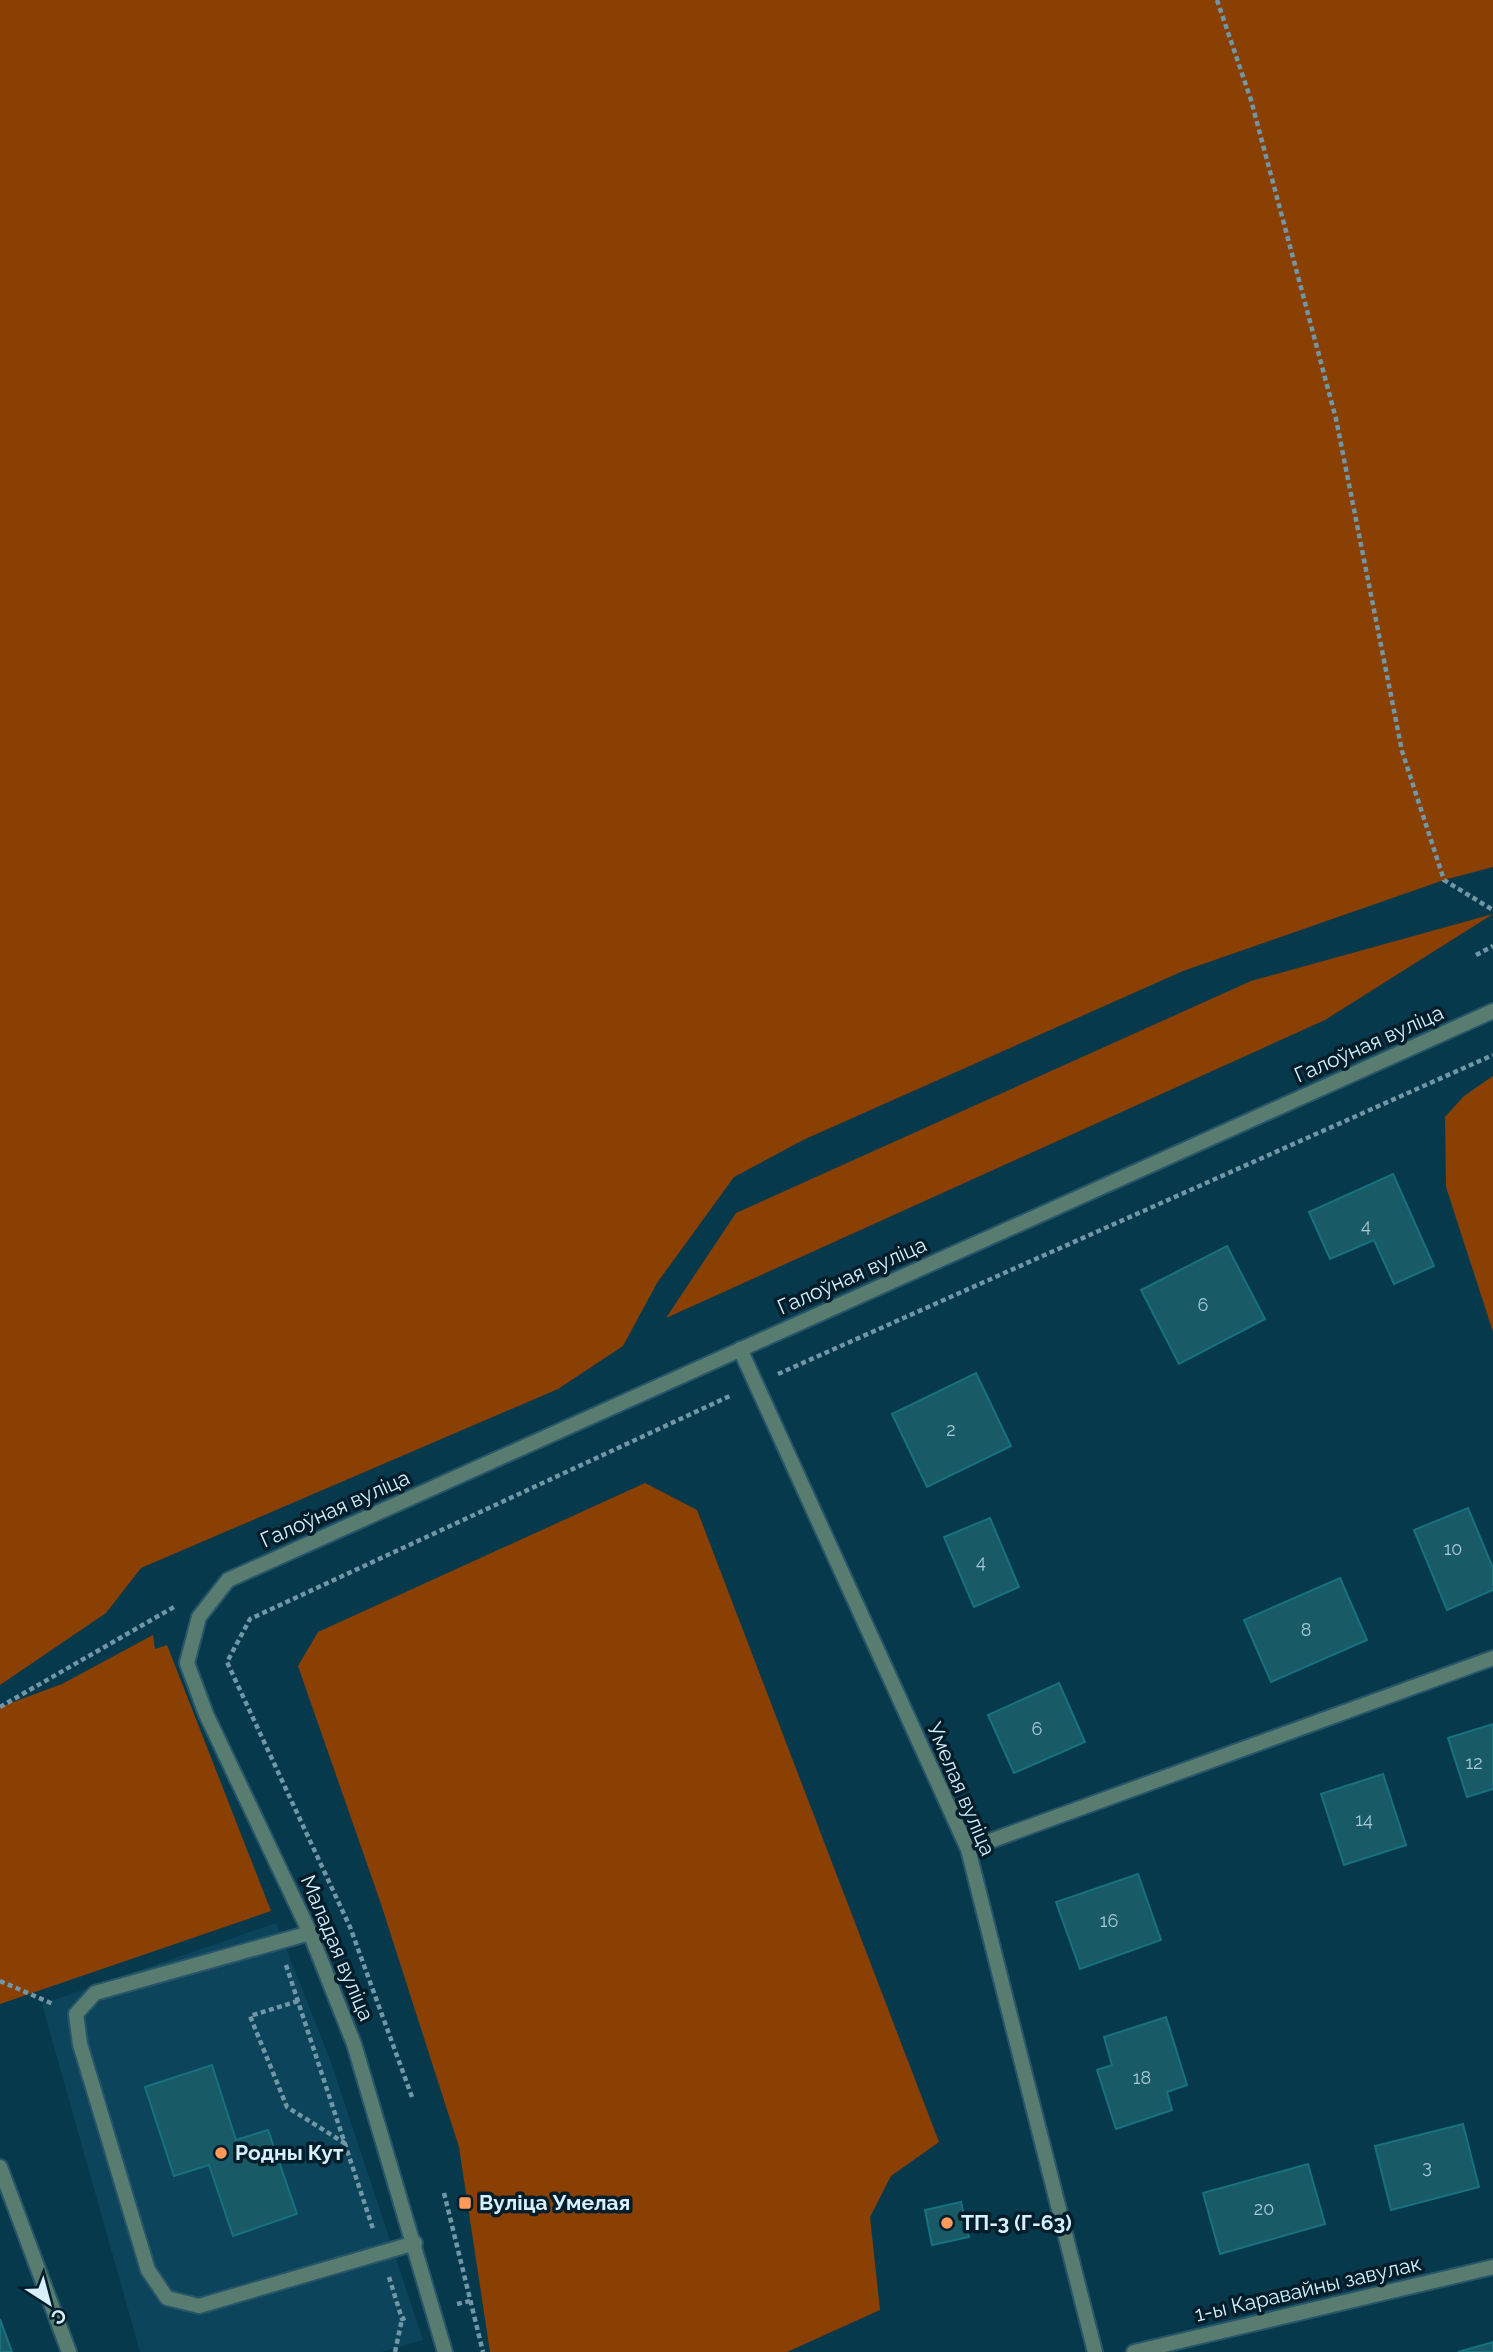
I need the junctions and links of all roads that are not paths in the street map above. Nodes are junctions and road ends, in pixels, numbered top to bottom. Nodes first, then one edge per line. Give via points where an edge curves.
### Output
1 (1493, 1011) edge
2 (740, 1349) junction
3 (228, 1580) joint
4 (1493, 1658) edge
5 (968, 1849) junction
6 (310, 1933) junction
7 (0, 2167) edge
8 (415, 2243) junction
9 (1493, 2267) edge
10 (69, 2352) edge
11 (445, 2352) edge
12 (1095, 2352) edge
13 (1133, 2352) edge

1 - 2 street, Галоўная вуліца
2 - 3 street, Галоўная вуліца
2 - 5 street, Умелая вуліца
3 - 6 street, Маладая вуліца via 199,1617 187,1663 206,1714
4 - 5 street
5 - 12 street, Умелая вуліца
6 - 8 street, Маладая вуліца via 354,2044
6 - 8 street via 95,1993 76,2014 80,2044 148,2270 167,2298 199,2306
7 - 10 street
8 - 11 street, Маладая вуліца
9 - 13 street, 1-ы Каравайны завулак

